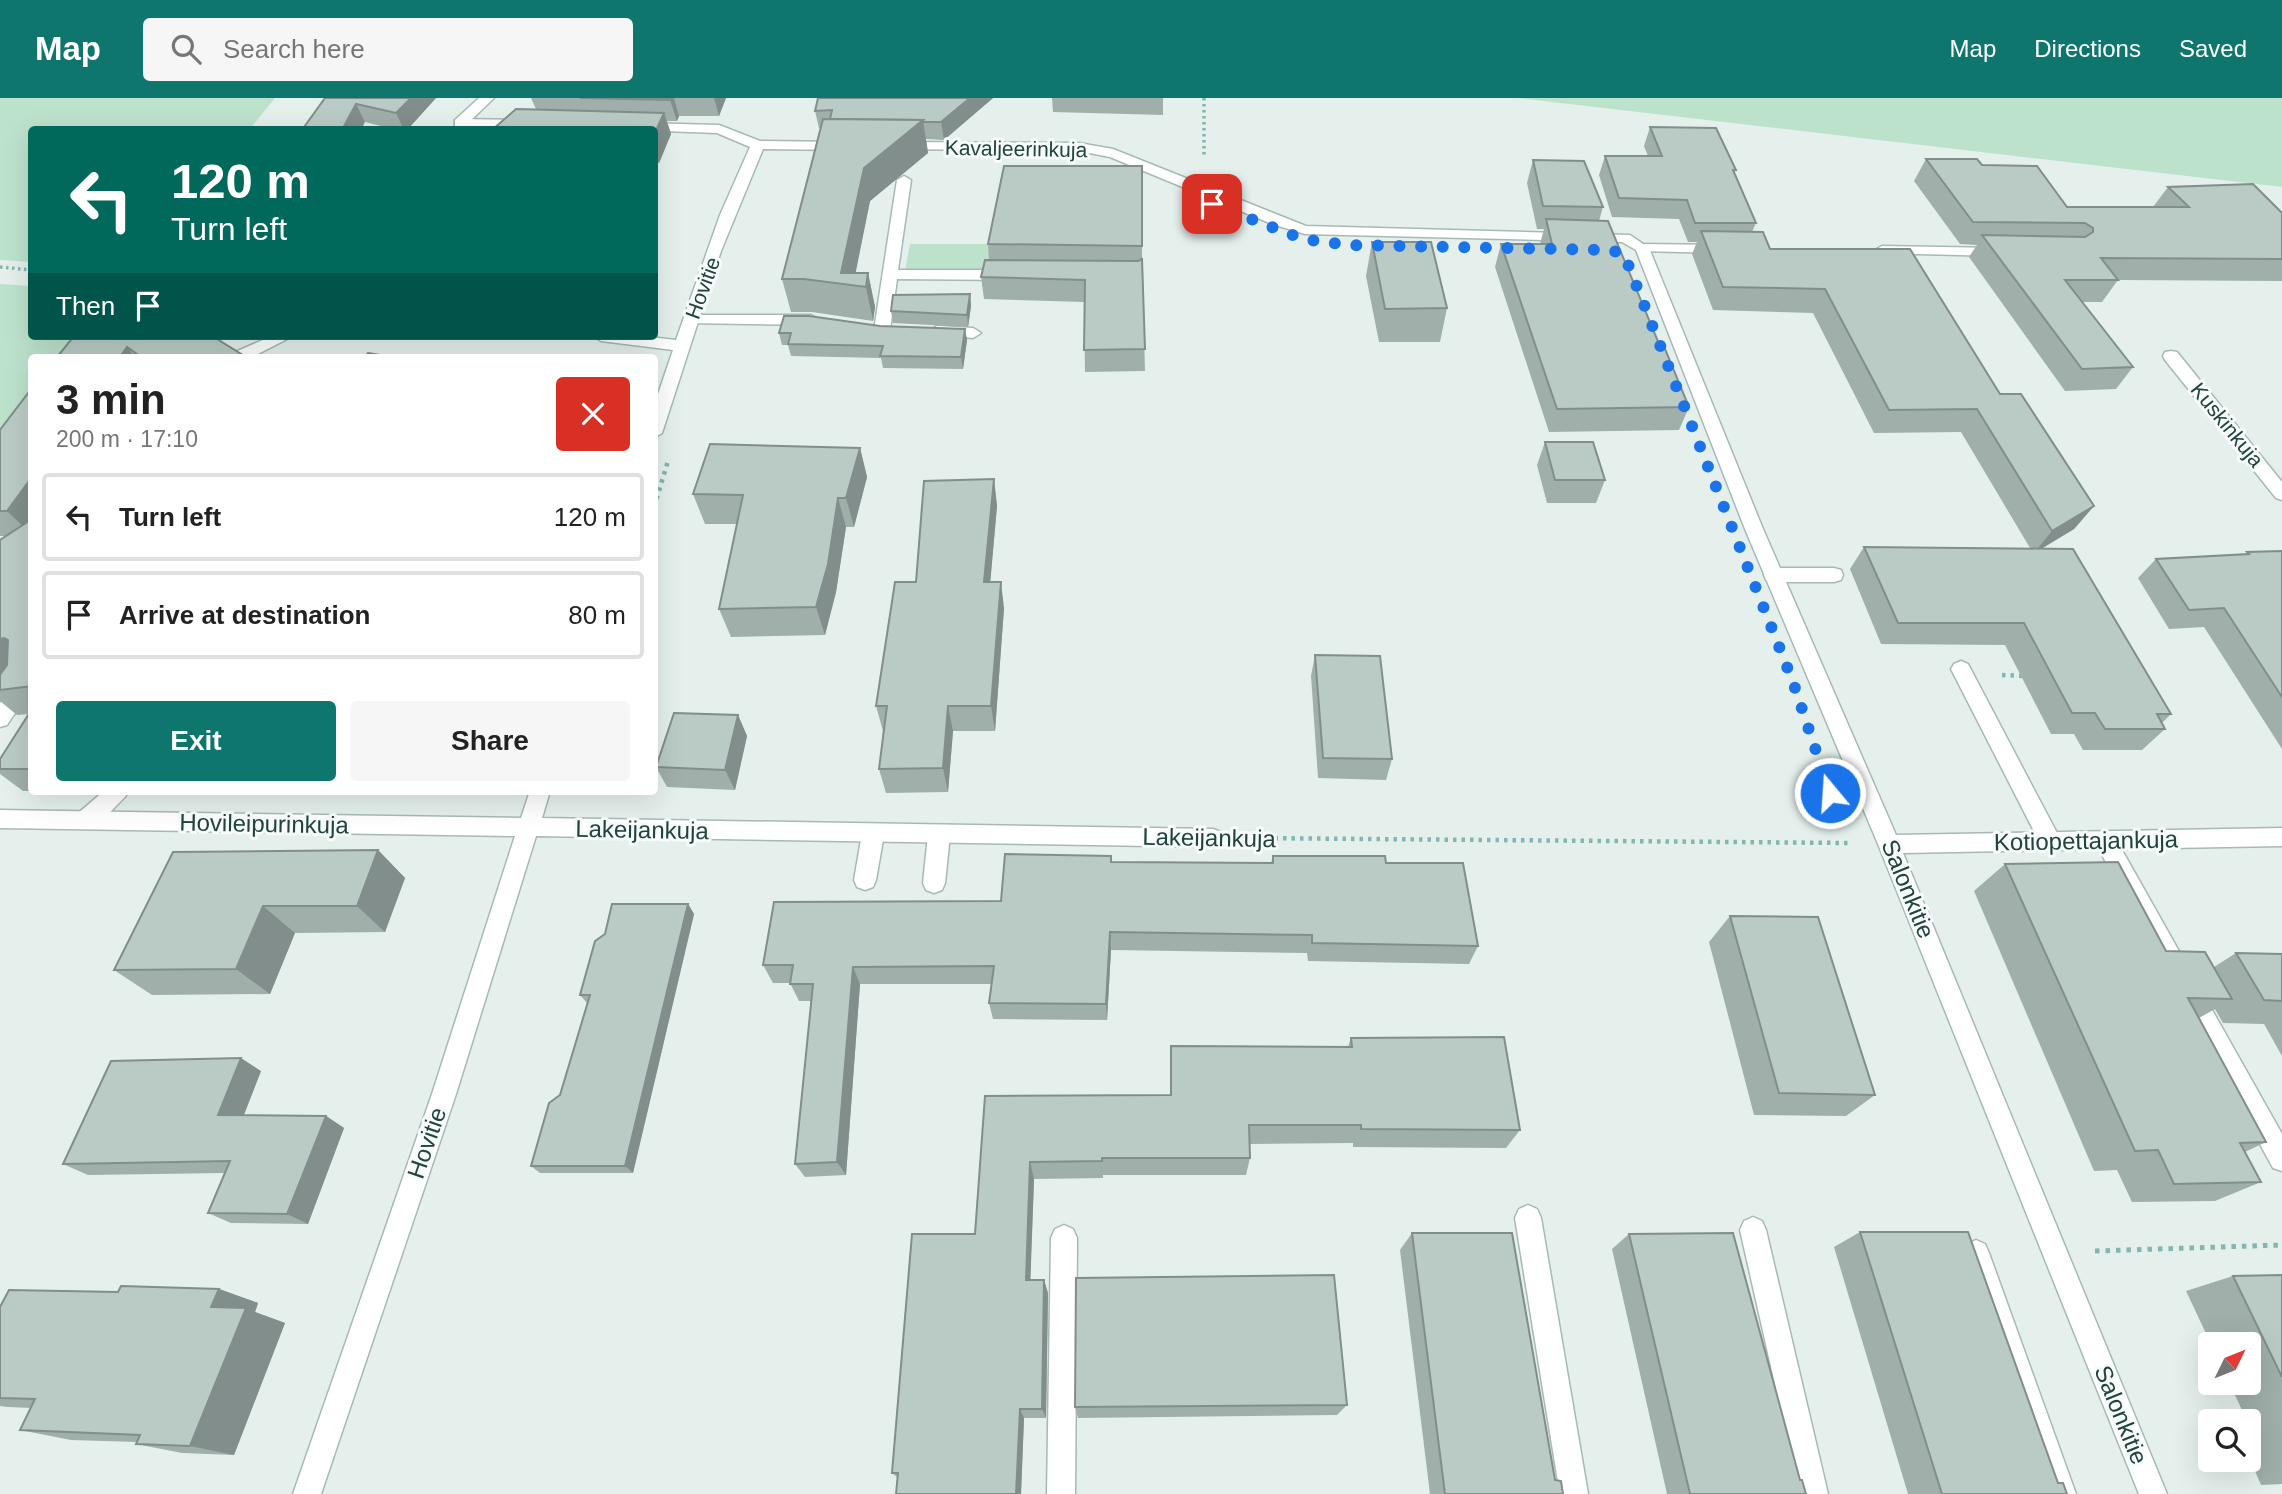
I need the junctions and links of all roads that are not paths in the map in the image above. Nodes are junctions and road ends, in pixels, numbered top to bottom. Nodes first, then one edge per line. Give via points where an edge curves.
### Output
1 (487, 98) edge
2 (542, 125) edge
3 (658, 128) edge
4 (758, 145) junction
5 (859, 146) edge
6 (886, 146) edge
7 (904, 180) dead end
8 (1642, 248) junction
9 (1738, 249) edge
10 (1863, 250) edge
11 (2015, 252) edge
12 (891, 274) junction
13 (1028, 275) edge
14 (691, 320) junction
15 (823, 322) edge
16 (882, 329) edge
17 (921, 331) edge
18 (972, 332) dead end
19 (274, 340) edge
20 (633, 340) edge
21 (258, 346) junction
22 (682, 346) junction
23 (244, 354) edge
24 (274, 354) edge
25 (2171, 356) dead end
26 (660, 397) edge
27 (2282, 494) edge
28 (1773, 575) junction
29 (1834, 575) dead end
30 (1962, 672) road end
31 (28, 677) edge
32 (0, 719) edge
33 (113, 795) edge
34 (539, 795) edge
35 (0, 819) edge
36 (83, 821) junction
37 (528, 828) junction
38 (873, 834) junction
39 (939, 835) junction
40 (2282, 837) edge
41 (1213, 838) road end
42 (2105, 840) junction
43 (2050, 841) junction
44 (1889, 844) junction
45 (865, 880) dead end
46 (934, 883) dead end
47 (2282, 1159) edge
48 (1528, 1219) dead end
49 (1753, 1230) dead end
50 (1064, 1238) dead end
51 (1976, 1253) edge
52 (307, 1494) edge
53 (1061, 1494) edge
54 (1574, 1494) edge
55 (1814, 1494) edge
56 (2062, 1494) edge
57 (2153, 1494) edge

1 - 2 street via 460,123
3 - 4 street via 719,129
4 - 5 street
4 - 14 street, Hovitie
6 - 8 street, Kavaljeerinkuja via 1079,147 1113,153 1305,230 1625,238
7 - 12 street
8 - 9 street, Kavaljeerinkuja
8 - 28 street, Salonkitie
10 - 11 street
12 - 13 street
12 - 16 street
14 - 15 street
14 - 22 street, Hovitie
17 - 18 street
19 - 21 street
20 - 22 street
21 - 23 street
21 - 24 street
22 - 26 street, Hovitie
25 - 27 street, Kuskinkuja
28 - 29 street
28 - 44 street, Salonkitie
30 - 43 street
31 - 32 street
33 - 36 street
34 - 37 street, Hovitie
35 - 36 street, Hovileipurinkuja
36 - 37 street, Hovileipurinkuja
37 - 38 street, Lakeijankuja
37 - 52 street, Hovitie via 444,1094
38 - 39 street, Lakeijankuja
38 - 45 street
39 - 41 street, Lakeijankuja
39 - 46 street
40 - 42 street, Kotiopettajankuja
42 - 43 street, Kotiopettajankuja
42 - 47 street
43 - 44 street, Kotiopettajankuja
44 - 57 street, Salonkitie
48 - 54 street
49 - 55 street
50 - 53 street
51 - 56 street

